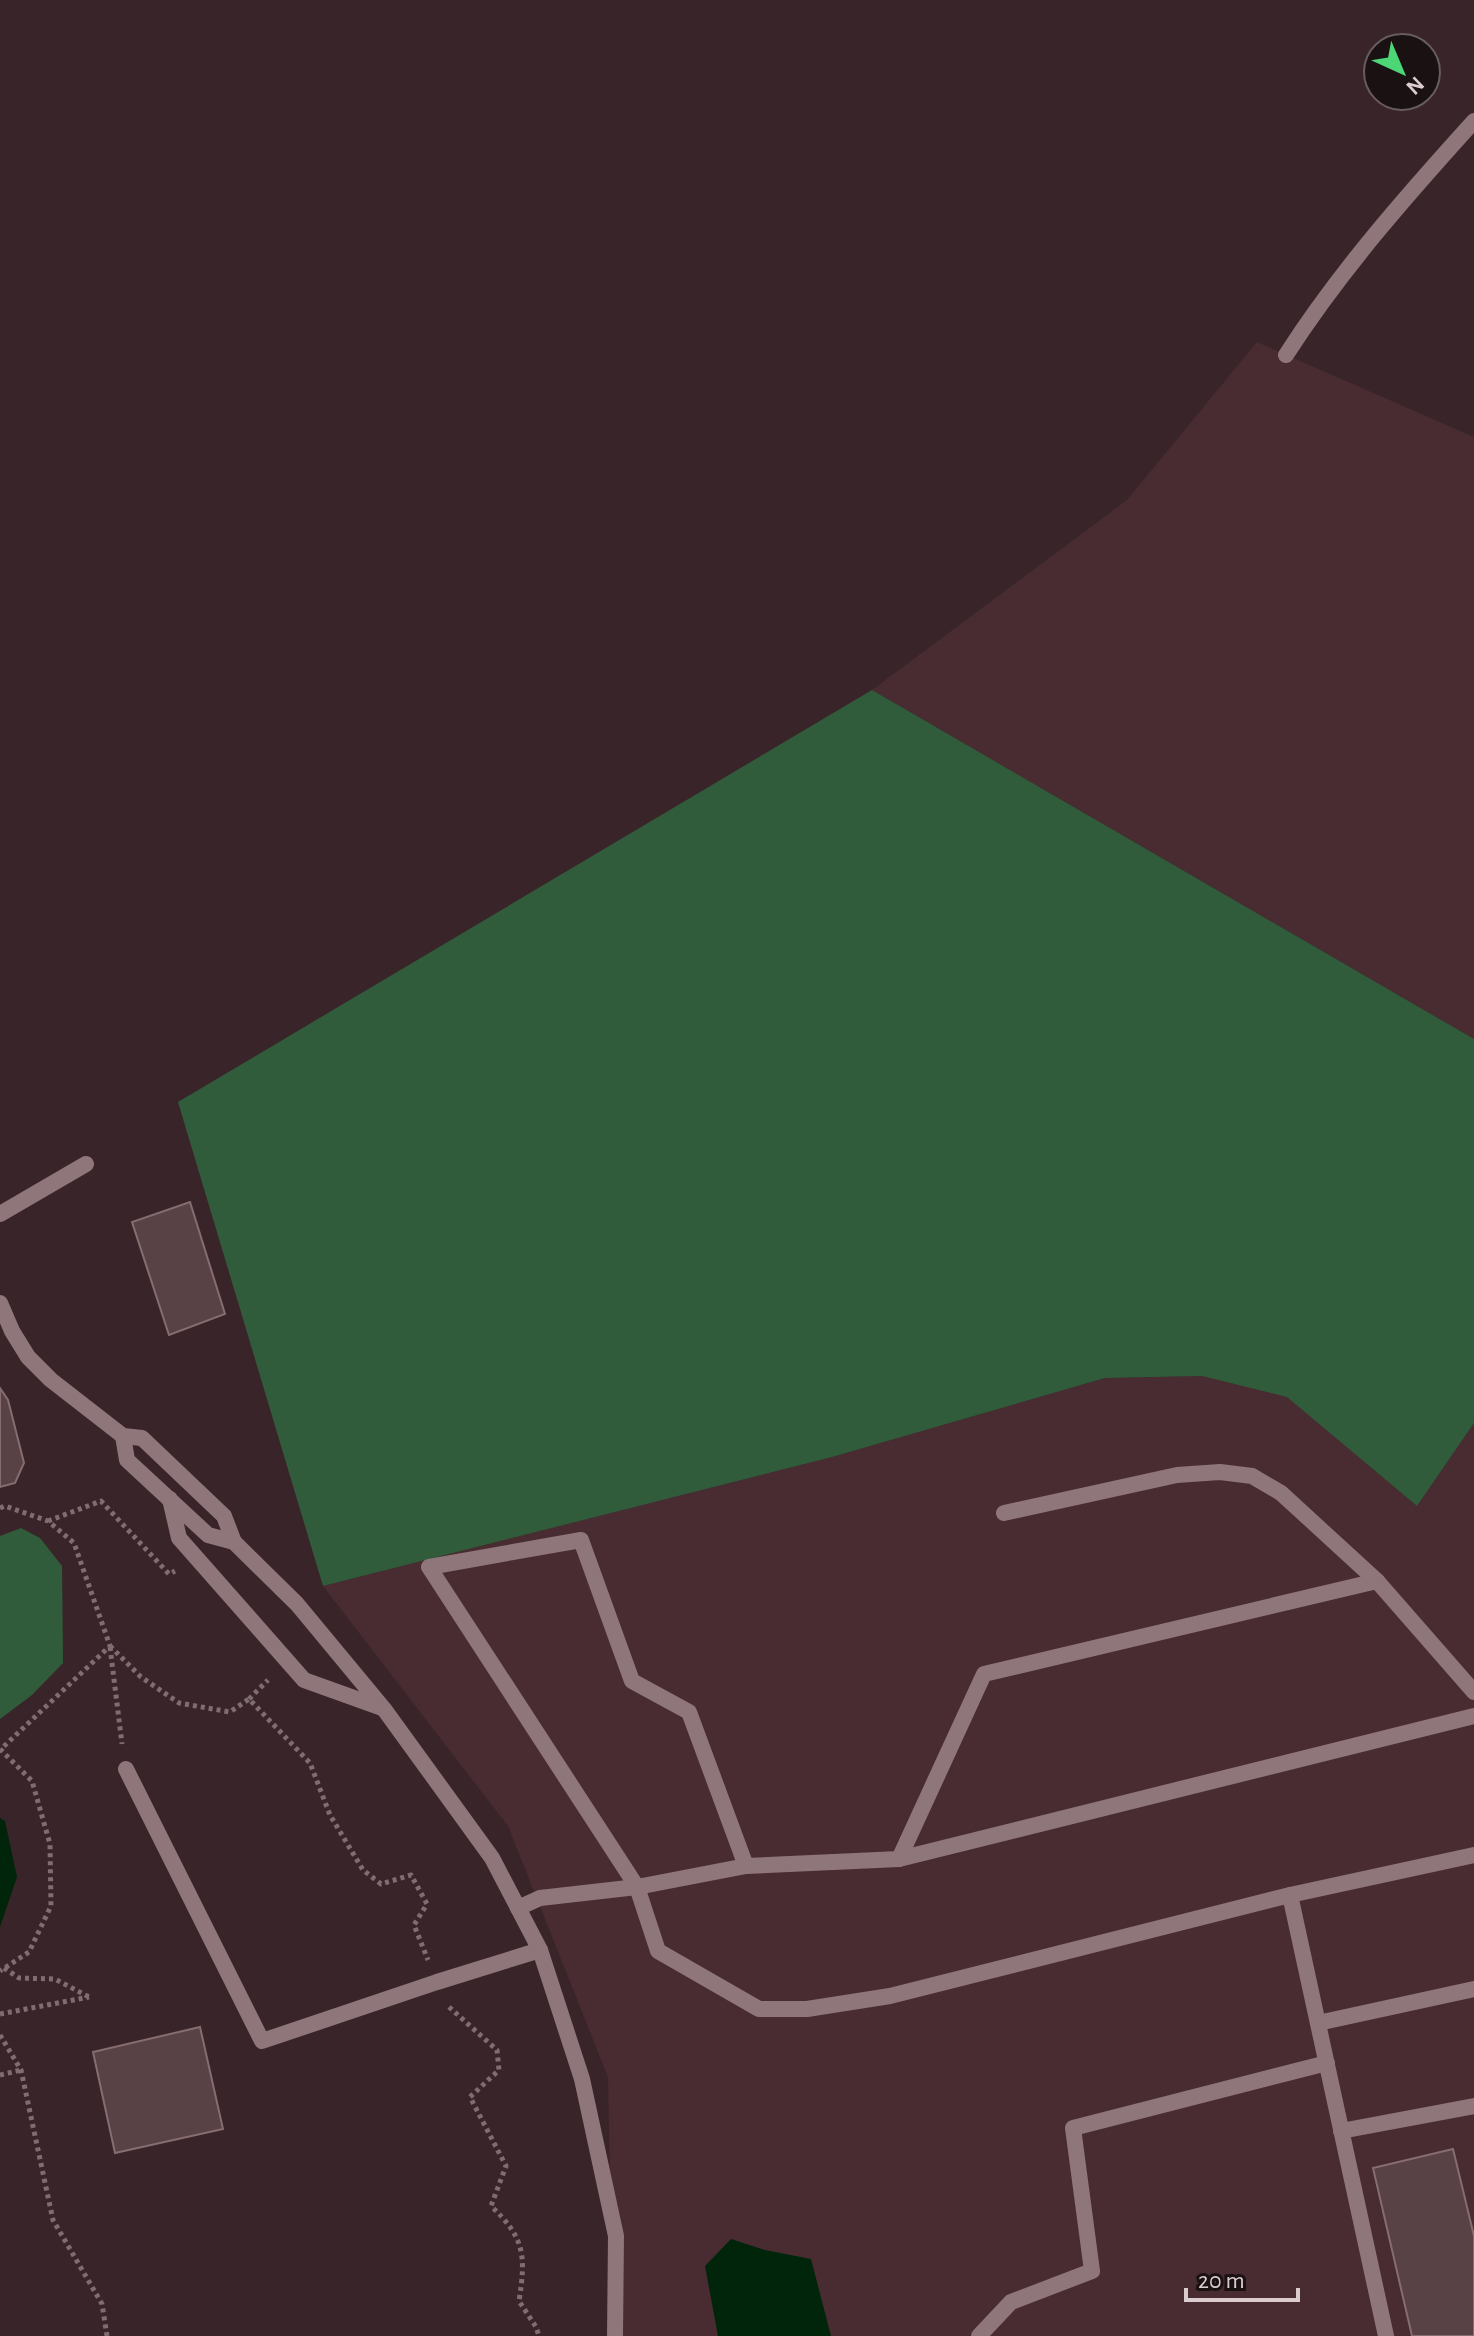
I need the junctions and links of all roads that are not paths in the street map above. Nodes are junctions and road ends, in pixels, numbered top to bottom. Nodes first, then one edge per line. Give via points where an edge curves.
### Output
1 (1474, 121) edge
2 (1286, 355) dead end
3 (86, 1164) dead end
4 (0, 1214) edge
5 (0, 1303) edge
6 (123, 1436) junction
7 (170, 1499) junction
8 (1004, 1513) dead end
9 (234, 1542) junction
10 (1377, 1581) junction
11 (1474, 1692) edge
12 (384, 1709) junction
13 (1474, 1716) edge
14 (126, 1769) road end
15 (1474, 1855) edge
16 (899, 1859) junction
17 (746, 1866) junction
18 (637, 1887) junction
19 (1290, 1895) junction
20 (518, 1908) junction
21 (540, 1950) junction
22 (1474, 1989) edge
23 (1318, 2023) junction
24 (1327, 2063) junction
25 (1474, 2106) edge
26 (1341, 2131) junction
27 (615, 2336) edge
28 (979, 2336) edge
29 (1386, 2336) edge

1 - 2 lane via 1406,196
3 - 4 lane
5 - 6 lane via 28,1357
6 - 7 lane via 127,1460
6 - 9 lane via 142,1438 166,1459 224,1516
7 - 9 lane via 208,1535
7 - 12 lane via 179,1538 304,1680
8 - 10 lane via 1177,1475 1252,1476 1281,1493
9 - 12 lane via 297,1604
10 - 11 lane
10 - 16 lane via 984,1674
12 - 20 lane via 492,1858
13 - 16 lane
14 - 21 lane via 262,2041
15 - 19 lane
16 - 17 lane
17 - 18 lane
17 - 18 lane via 689,1712 632,1681 581,1540 429,1567
18 - 19 lane via 658,1951 759,2009 807,2009 890,1996
18 - 20 lane via 540,1898
19 - 23 lane
20 - 21 lane
21 - 27 lane via 582,2079 616,2236
22 - 23 lane
23 - 24 lane
24 - 26 lane
24 - 28 lane via 1073,2128 1092,2271 1011,2302
25 - 26 lane
26 - 29 lane

